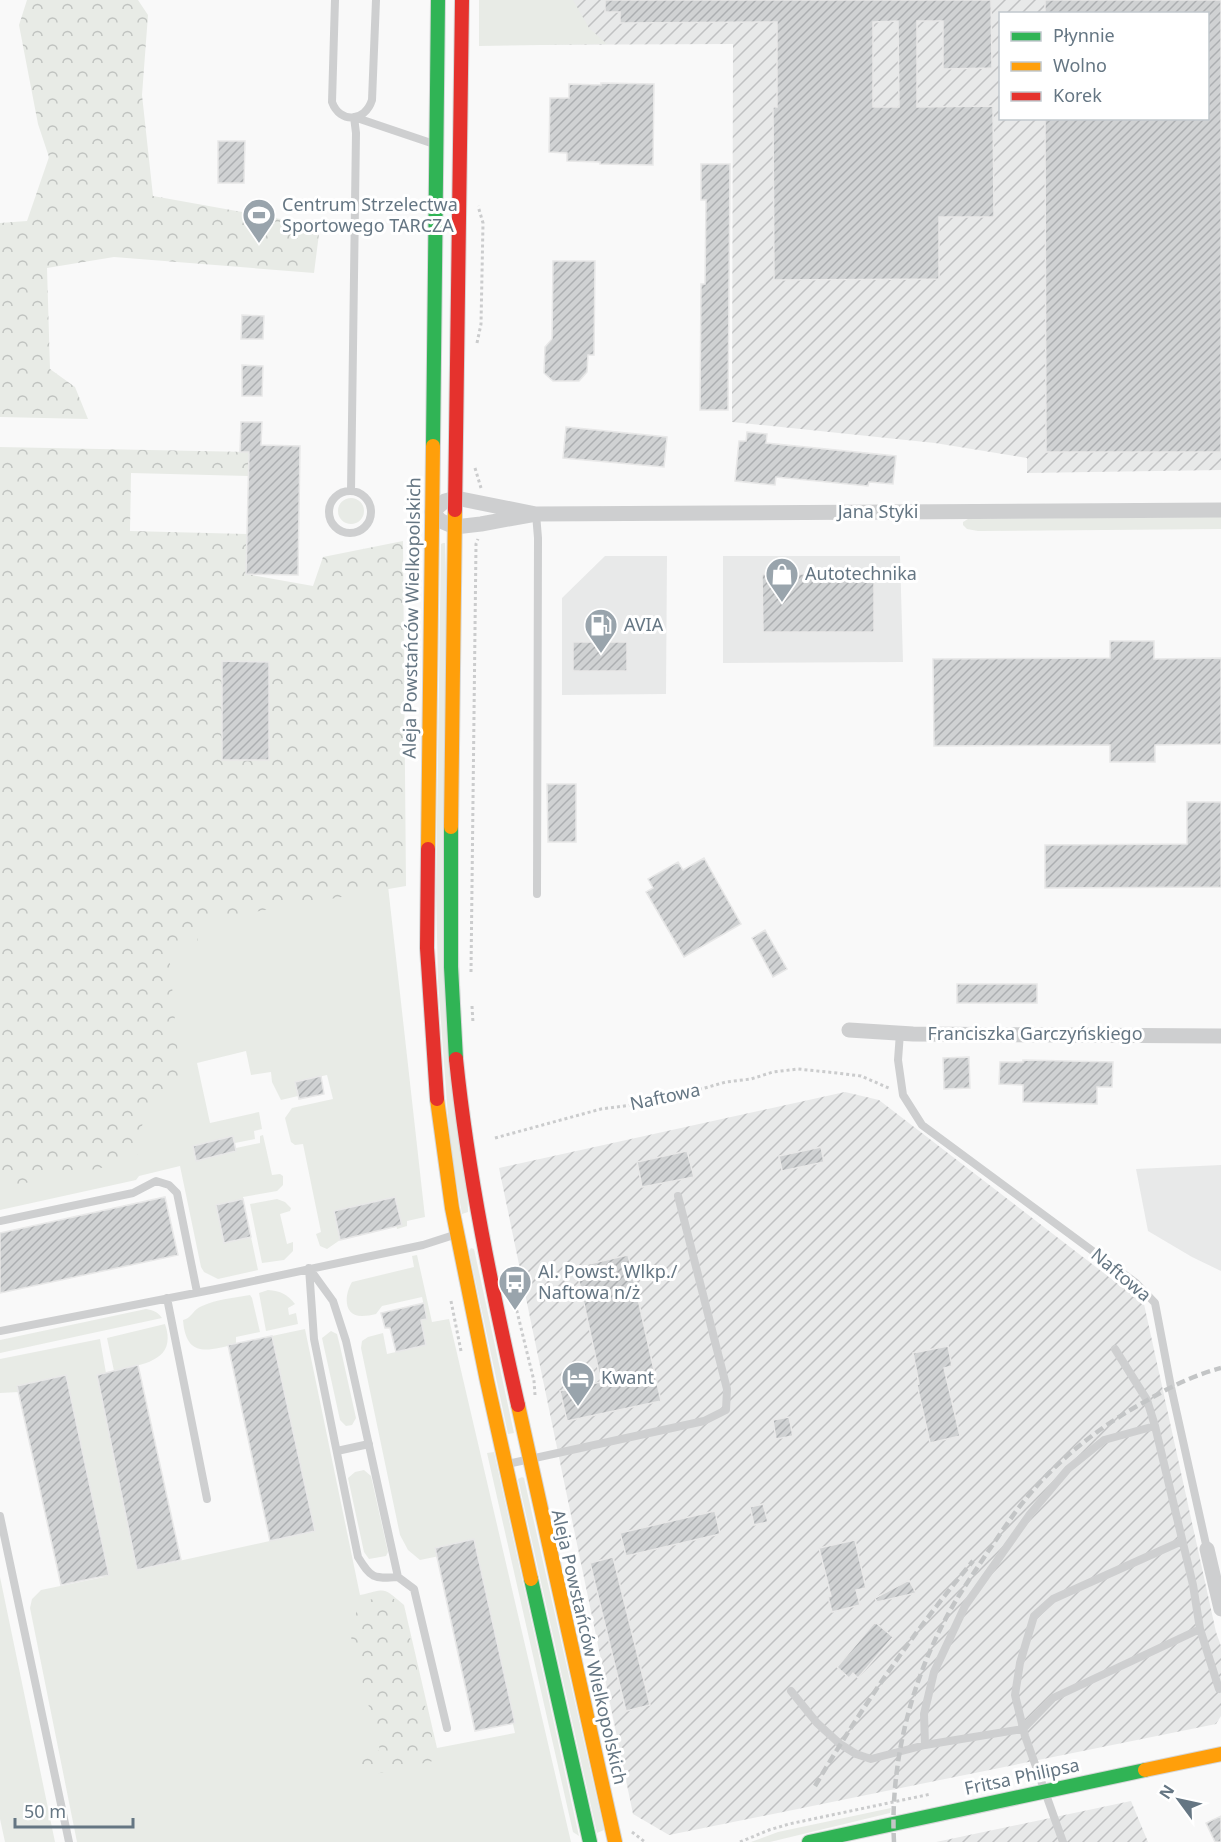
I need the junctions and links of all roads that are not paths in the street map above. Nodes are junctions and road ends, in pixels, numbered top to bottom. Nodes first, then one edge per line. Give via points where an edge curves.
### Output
1 (335, 0) edge
2 (376, 0) edge
3 (438, 0) edge
4 (462, 0) edge
5 (354, 117) junction
6 (436, 145) junction
7 (351, 491) junction
8 (456, 498) junction
9 (1221, 510) edge
10 (432, 512) junction
11 (536, 514) junction
12 (455, 527) junction
13 (537, 894) dead end
14 (849, 1030) dead end
15 (900, 1033) junction
16 (1221, 1036) edge
17 (678, 1196) dead end
18 (0, 1221) edge
19 (479, 1230) junction
20 (457, 1235) junction
21 (309, 1268) junction
22 (197, 1292) junction
23 (167, 1298) junction
24 (0, 1331) edge
25 (1115, 1349) dead end
26 (1155, 1426) junction
27 (369, 1444) junction
28 (337, 1451) junction
29 (529, 1460) junction
30 (506, 1465) junction
31 (207, 1499) dead end
32 (0, 1516) edge
33 (1182, 1541) junction
34 (1207, 1550) joint
35 (398, 1577) junction
36 (1221, 1609) edge
37 (1200, 1629) junction
38 (1220, 1689) dead end
39 (791, 1691) dead end
40 (447, 1728) dead end
41 (1023, 1728) junction
42 (925, 1745) junction
43 (1221, 1754) edge
44 (1044, 1791) junction
45 (827, 1840) edge
46 (69, 1842) edge
47 (590, 1842) edge
48 (615, 1842) edge
49 (809, 1842) edge
50 (1063, 1842) edge

1 - 5 lane via 332,102 340,114
2 - 5 lane via 372,100 365,113
3 - 6 main road, Aleja Powstańców Wielkopolskich
4 - 8 main road, Aleja Powstańców Wielkopolskich
5 - 6 lane
5 - 7 lane
6 - 10 main road, Aleja Powstańców Wielkopolskich
7 - 7 lane via 336,497 329,511 338,529 353,533 361,530 371,512 365,497
8 - 10 street
8 - 11 street, Jana Styki
8 - 12 main road, Aleja Powstańców Wielkopolskich
9 - 11 street, Jana Styki
10 - 12 street
10 - 20 main road, Aleja Powstańców Wielkopolskich via 428,959 438,1112
11 - 12 street, Jana Styki
11 - 13 lane
12 - 19 main road, Aleja Powstańców Wielkopolskich via 452,987 464,1126
14 - 15 street, Franciszka Garczyńskiego
15 - 16 street, Franciszka Garczyńskiego
15 - 34 lane, Naftowa via 898,1060 903,1095 922,1125 1136,1283 1155,1303
17 - 29 lane via 727,1389 726,1410 704,1421
18 - 22 lane via 133,1193 156,1181 170,1185 177,1193
19 - 20 lane
19 - 29 main road, Aleja Powstańców Wielkopolskich
20 - 21 lane
20 - 30 main road, Aleja Powstańców Wielkopolskich
21 - 22 lane
21 - 27 lane via 333,1301
21 - 28 lane via 314,1339
22 - 23 lane
23 - 24 lane
23 - 31 lane
25 - 26 lane via 1147,1400
26 - 33 lane
26 - 42 lane via 1104,1440 1068,1468 1030,1514 965,1606 934,1672 924,1714
27 - 28 lane
27 - 35 lane
28 - 35 lane via 358,1557 368,1573 380,1579
29 - 30 lane
29 - 48 main road, Aleja Powstańców Wielkopolskich
30 - 47 main road, Aleja Powstańców Wielkopolskich
32 - 46 lane
33 - 37 lane
33 - 41 lane via 1053,1599 1034,1616 1015,1695
34 - 36 street, Naftowa
35 - 40 lane via 414,1589
37 - 38 lane
37 - 41 lane via 1053,1698
39 - 42 lane via 817,1723 856,1754 871,1759
41 - 42 lane
41 - 44 lane
43 - 44 main road, Fritsa Philipsa
44 - 45 main road, Fritsa Philipsa
44 - 50 lane
45 - 49 main road, Fritsa Philipsa

